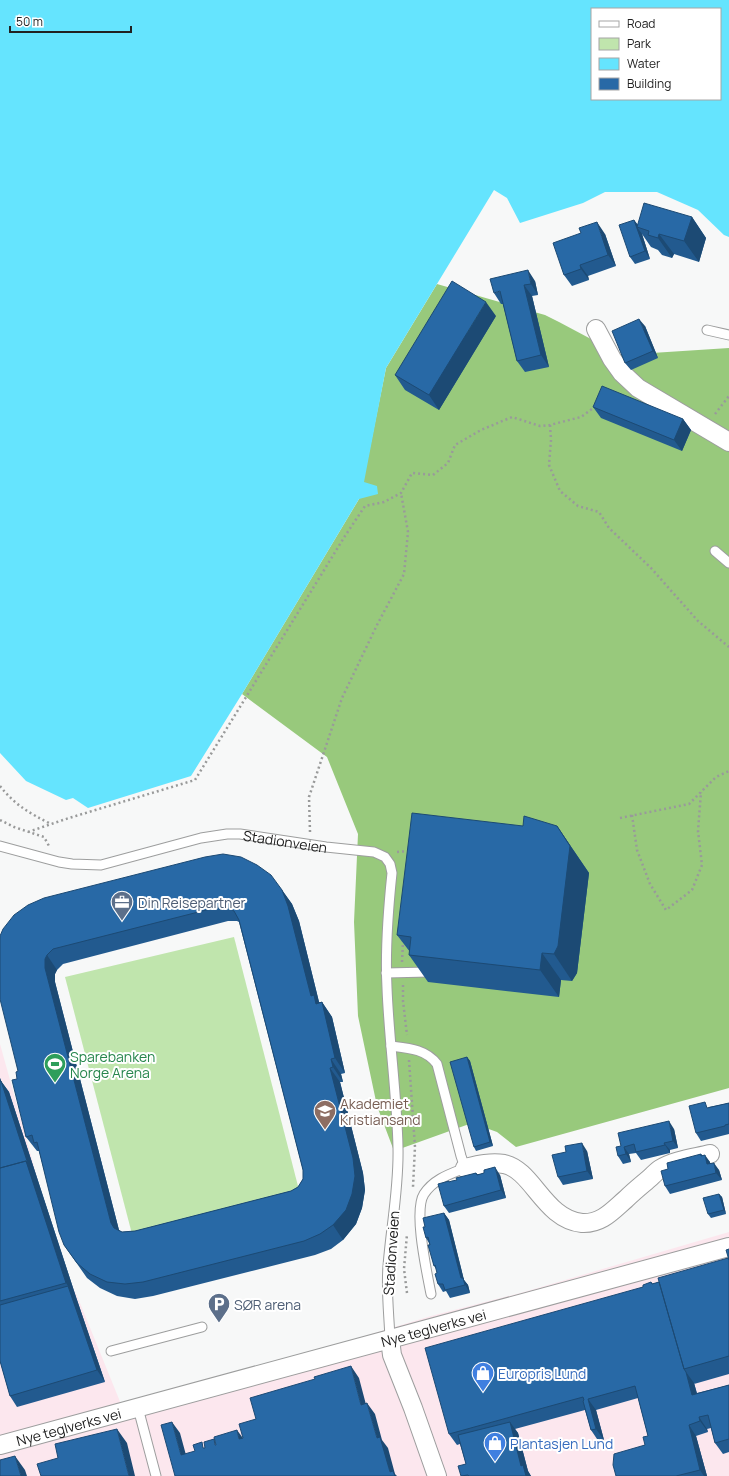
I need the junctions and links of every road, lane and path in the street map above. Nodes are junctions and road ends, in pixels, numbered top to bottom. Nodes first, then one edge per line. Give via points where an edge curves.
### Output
1 (596, 329) dead end
2 (707, 330) dead end
3 (729, 335) edge
4 (729, 396) edge
5 (597, 405) edge
6 (550, 425) junction
7 (705, 428) junction
8 (729, 442) edge
9 (401, 493) junction
10 (715, 550) dead end
11 (729, 563) edge
12 (729, 647) edge
13 (729, 771) edge
14 (0, 786) edge
15 (701, 792) junction
16 (632, 815) junction
17 (620, 818) dead end
18 (0, 820) edge
19 (52, 824) junction
20 (28, 832) junction
21 (311, 845) junction
22 (0, 846) edge
23 (59, 862) junction
24 (403, 937) edge
25 (403, 972) junction
26 (429, 972) edge
27 (386, 973) junction
28 (391, 1046) junction
29 (408, 1048) junction
30 (710, 1154) dead end
31 (465, 1168) junction
32 (412, 1193) dead end
33 (408, 1231) dead end
34 (729, 1247) edge
35 (407, 1293) dead end
36 (431, 1294) dead end
37 (202, 1328) dead end
38 (390, 1338) junction
39 (111, 1351) dead end
40 (138, 1408) junction
41 (0, 1445) edge
42 (156, 1476) edge
43 (437, 1476) edge

1 - 7 street via 612,359 638,388
2 - 3 lane
4 - 7 path
5 - 6 path via 581,417
6 - 9 path via 540,426 512,417 481,430 455,445 448,463 433,475 412,473
6 - 12 path via 549,465 560,491 578,506 599,512 609,528 651,568 698,621
7 - 8 street
9 - 19 path via 384,502 366,506 345,536 196,780
9 - 21 path via 408,532 404,574 342,698 309,797
10 - 11 lane
13 - 15 path via 716,777
14 - 19 path via 29,814
15 - 16 path via 689,804
15 - 16 path via 698,831 702,865 692,890 666,910 650,884 637,850
16 - 17 path
18 - 20 path
19 - 20 path
20 - 23 path via 44,837
21 - 23 lane, Stadionveien via 226,834 174,844 101,865
21 - 27 lane, Stadionveien via 374,852 385,857 390,864 392,873
22 - 23 lane, Stadionveien
24 - 25 path
25 - 26 lane
25 - 27 lane
25 - 29 path
27 - 28 lane, Stadionveien
28 - 29 lane
28 - 38 lane, Stadionveien via 398,1149 387,1273
29 - 31 lane via 424,1053 437,1064
29 - 32 path via 415,1147
30 - 31 street, Stadionveien via 659,1169 613,1212 596,1222 582,1223 563,1216 540,1196 520,1172 505,1164 490,1163
31 - 36 lane, Stadionveien via 437,1180 421,1200 419,1216
33 - 35 path via 404,1269
34 - 38 street, Nye teglverks vei
37 - 39 lane
38 - 40 street, Nye teglverks vei
38 - 43 street, Stadionveien via 392,1355
40 - 41 street, Nye teglverks vei
40 - 42 lane, Nye teglverks vei

